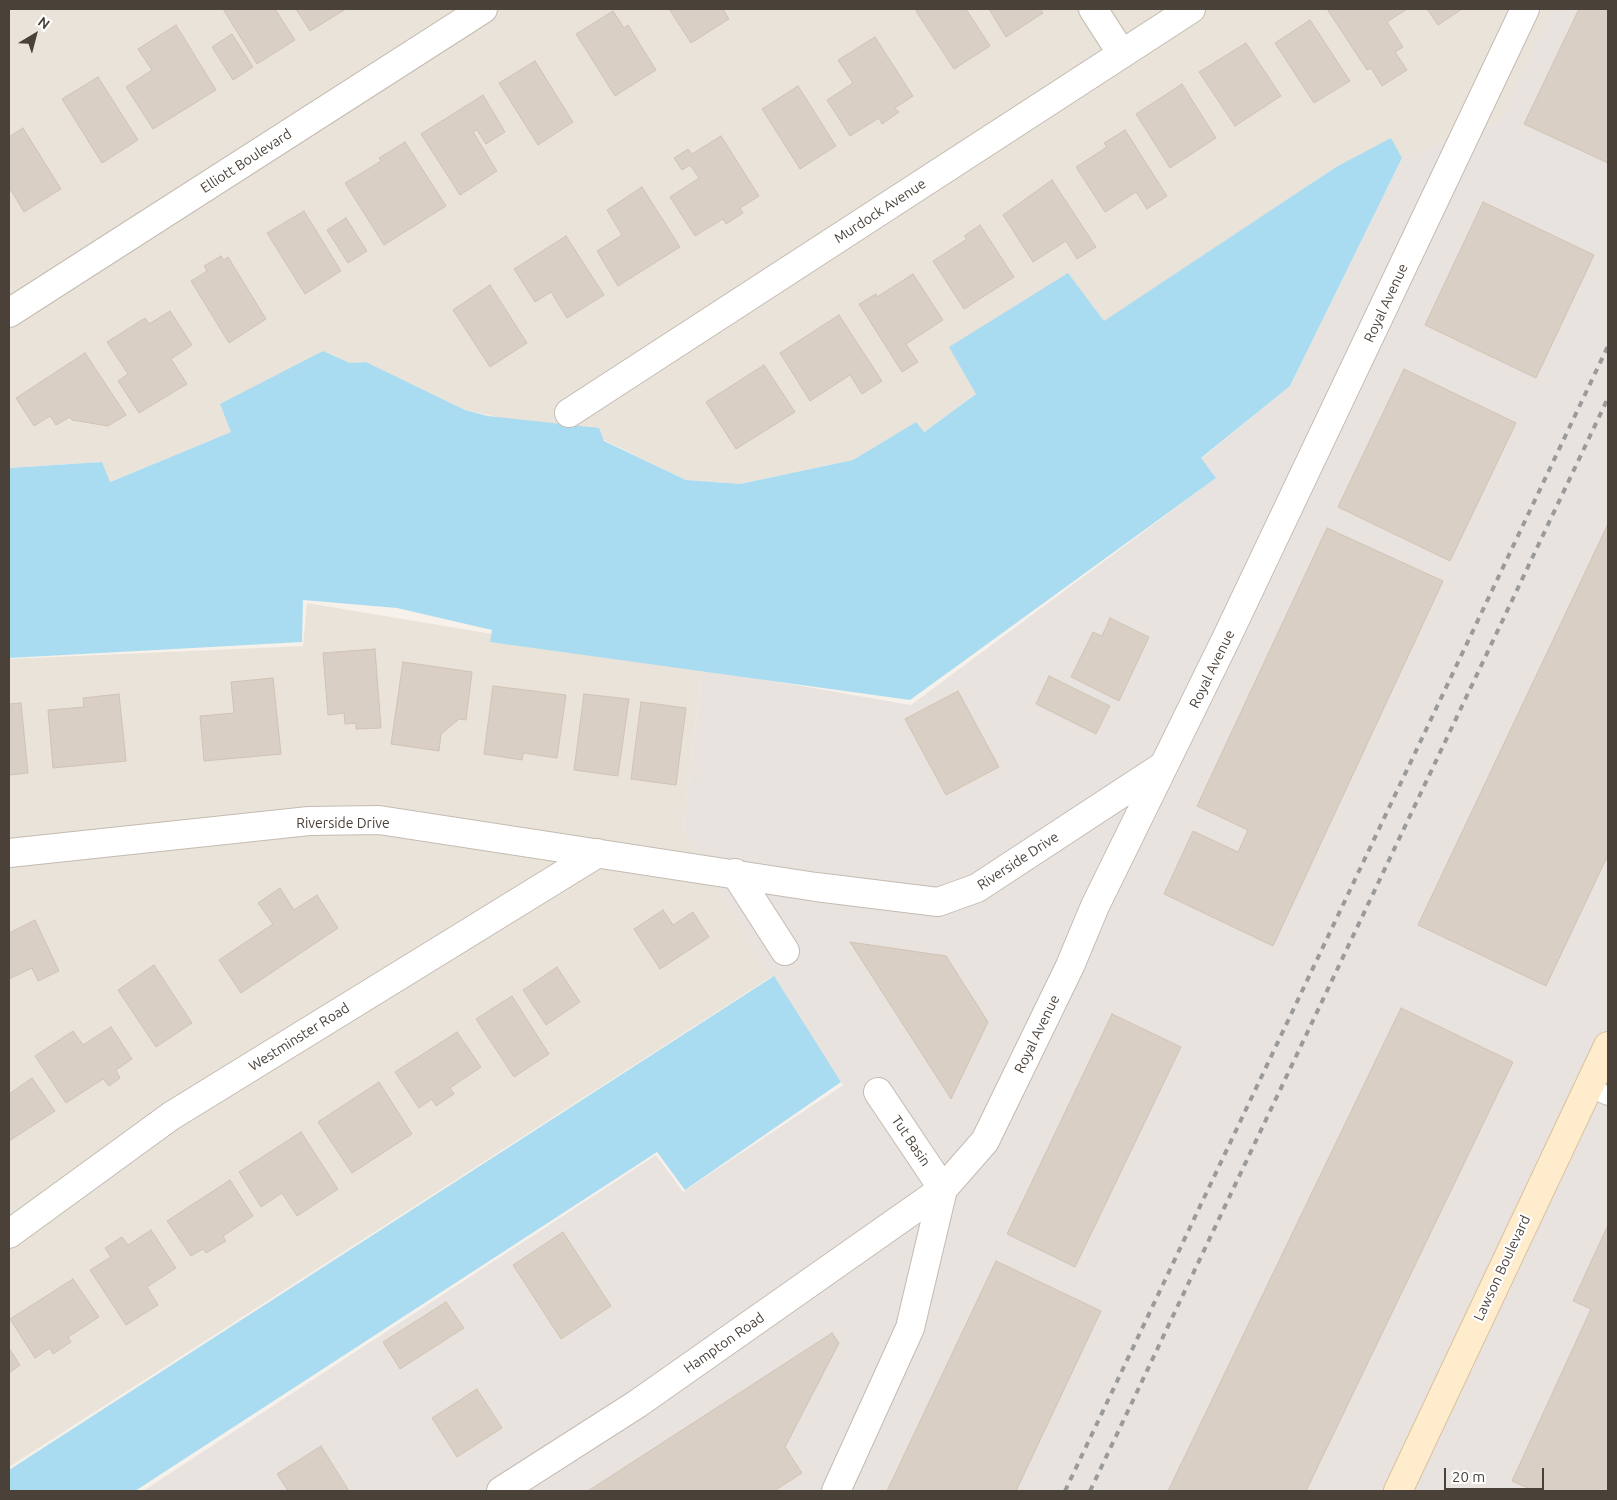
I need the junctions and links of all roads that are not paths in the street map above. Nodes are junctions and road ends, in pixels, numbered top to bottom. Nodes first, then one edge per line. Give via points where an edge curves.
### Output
1 (483, 9) edge
2 (1093, 9) edge
3 (1191, 9) edge
4 (1525, 9) edge
5 (1122, 54) junction
6 (9, 314) edge
7 (569, 413) dead end
8 (1164, 765) junction
9 (598, 853) junction
10 (9, 854) edge
11 (735, 873) junction
12 (785, 951) dead end
13 (1608, 1046) edge
14 (878, 1092) dead end
15 (1598, 1092) edge
16 (943, 1189) junction
17 (9, 1234) edge
18 (501, 1491) edge
19 (836, 1491) edge
20 (1398, 1491) edge

1 - 6 street, Elliott Boulevard
2 - 5 street
3 - 5 street, Murdock Avenue
4 - 8 street, Royal Avenue
5 - 7 street, Murdock Avenue
8 - 11 street, Riverside Drive via 977,888 938,902
8 - 16 street, Royal Avenue via 985,1141
9 - 10 street, Riverside Drive via 379,820 309,821
9 - 11 street, Riverside Drive
9 - 17 street, Westminster Road via 171,1116
11 - 12 street
13 - 15 main road, Lawson Boulevard
14 - 16 street, Tut Basin
15 - 20 main road, Lawson Boulevard
16 - 18 street, Hampton Road via 637,1404
16 - 19 street, Royal Avenue via 910,1328

